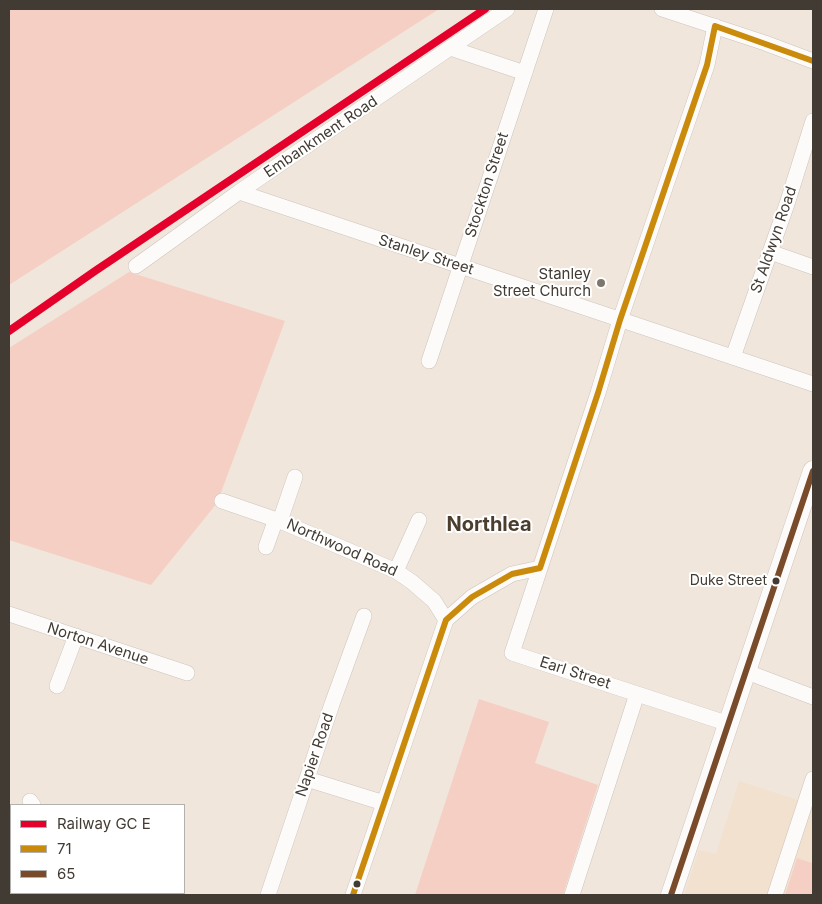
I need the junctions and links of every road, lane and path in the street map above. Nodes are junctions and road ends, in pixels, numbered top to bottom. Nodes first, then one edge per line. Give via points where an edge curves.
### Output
1 (507, 9) edge
2 (546, 9) edge
3 (662, 9) edge
4 (716, 26) junction
5 (450, 48) junction
6 (813, 61) edge
7 (525, 73) junction
8 (813, 121) edge
9 (239, 192) junction
10 (770, 252) junction
11 (136, 266) dead end
12 (460, 266) junction
13 (813, 266) edge
14 (620, 320) junction
15 (733, 357) junction
16 (429, 361) dead end
17 (813, 384) edge
18 (813, 471) edge
19 (295, 477) dead end
20 (222, 501) dead end
21 (278, 520) junction
22 (419, 520) dead end
23 (266, 547) dead end
24 (540, 568) junction
25 (396, 571) junction
26 (9, 614) edge
27 (364, 616) dead end
28 (446, 620) junction
29 (76, 636) junction
30 (747, 672) junction
31 (187, 673) dead end
32 (57, 686) dead end
33 (637, 694) junction
34 (813, 697) edge
35 (729, 724) junction
36 (307, 779) junction
37 (813, 779) edge
38 (384, 803) junction
39 (268, 895) edge
40 (353, 895) edge
41 (572, 895) edge
42 (671, 895) edge
43 (775, 895) edge

1 - 5 street, Embankment Road
2 - 7 street, Stockton Street
3 - 4 street
4 - 6 street
4 - 14 street via 707,65
5 - 7 street
5 - 9 street, Embankment Road
7 - 12 street, Stockton Street
8 - 10 street, St Aldwyn Road
9 - 11 street, Embankment Road
9 - 12 street, Stanley Street
10 - 13 street
10 - 15 street, St Aldwyn Road
12 - 14 street, Stanley Street
12 - 16 street, Stockton Street
14 - 15 street, Stanley Street
14 - 24 street
15 - 17 street, Stanley Street
18 - 30 main road
19 - 21 street
20 - 21 street, Northwood Road
21 - 23 street
21 - 25 street, Northwood Road
22 - 25 street
24 - 28 street via 512,574 472,597
24 - 33 street, Earl Street via 512,652
25 - 28 street, Northwood Road via 434,601
26 - 29 street, Norton Avenue
27 - 36 street, Napier Road
28 - 38 street
29 - 31 street, Norton Avenue
29 - 32 street
30 - 34 street
30 - 35 main road
33 - 35 street, Earl Street
33 - 41 street
35 - 42 main road
36 - 38 street
36 - 39 street, Napier Road
37 - 43 street
38 - 40 street

